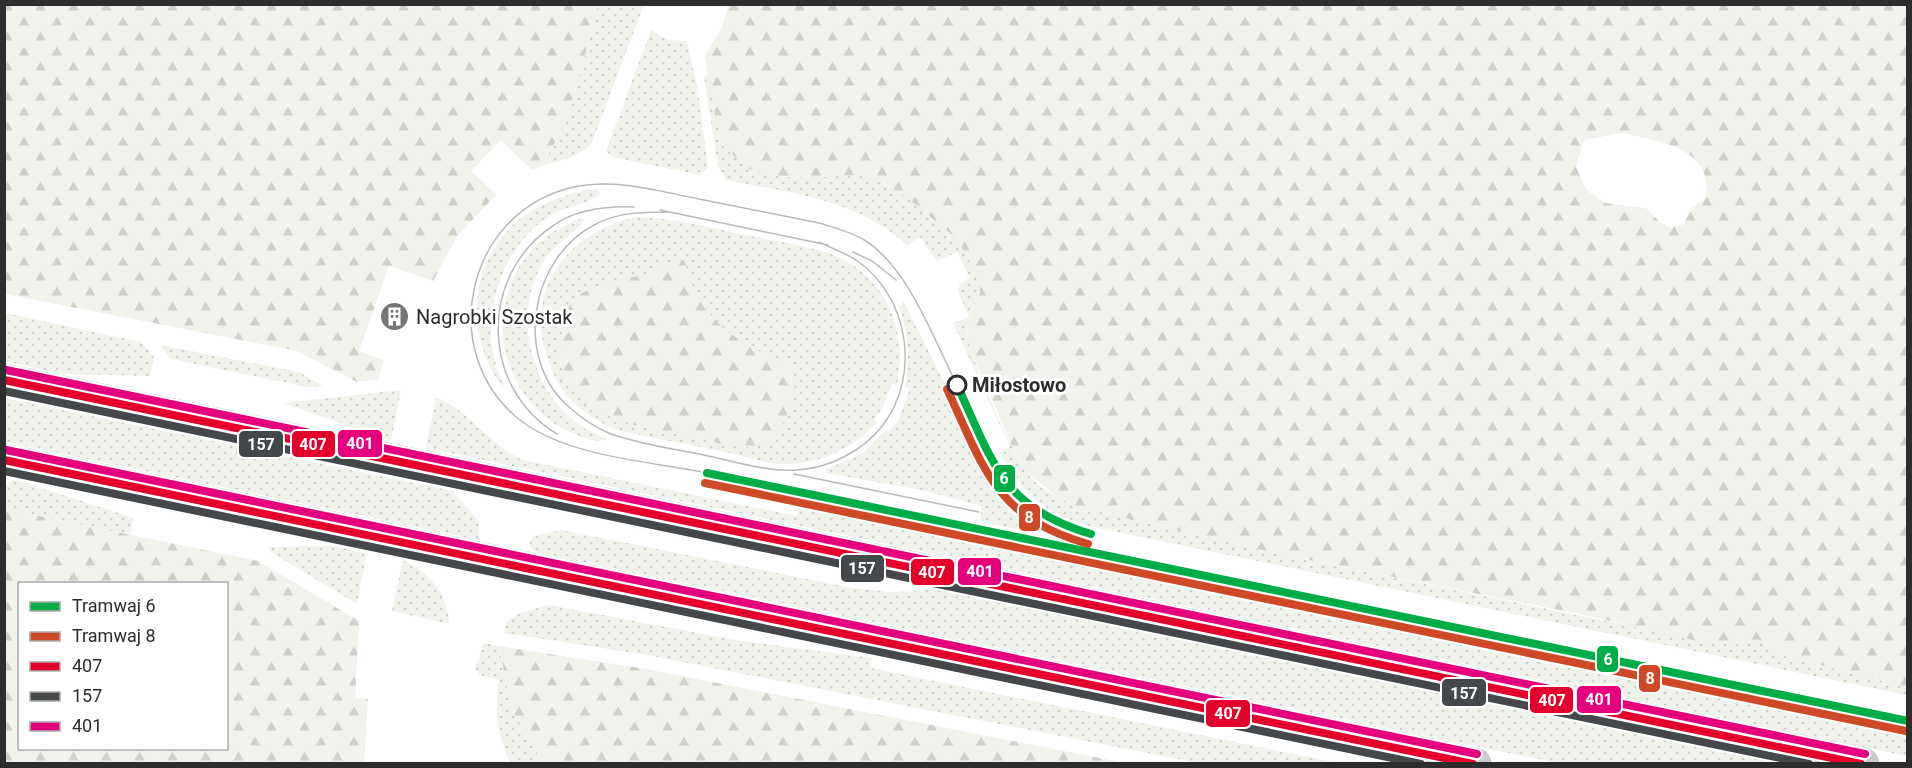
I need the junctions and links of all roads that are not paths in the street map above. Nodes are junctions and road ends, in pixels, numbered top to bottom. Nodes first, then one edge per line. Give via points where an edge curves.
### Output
1 (4, 380) edge
2 (4, 460) edge
3 (1475, 764) edge
4 (1863, 764) edge

1 - 4 main road
2 - 3 main road

